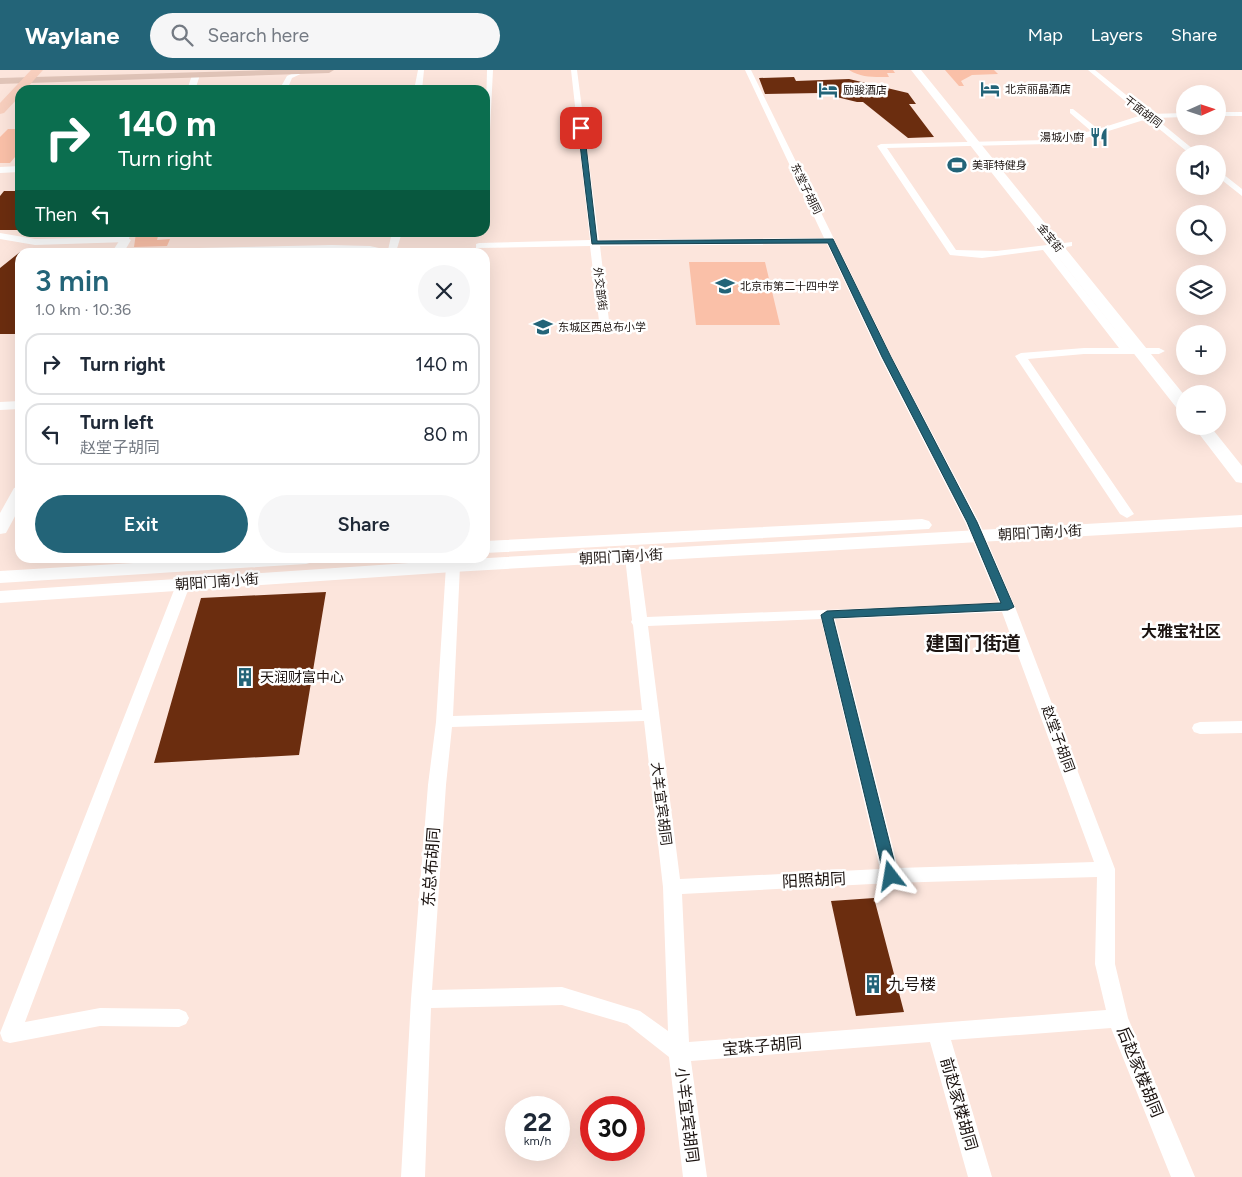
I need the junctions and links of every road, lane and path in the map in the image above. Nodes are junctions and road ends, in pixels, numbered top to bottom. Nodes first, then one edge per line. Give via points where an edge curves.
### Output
1 (154, 70) edge
2 (302, 70) edge
3 (306, 70) edge
4 (314, 70) edge
5 (330, 70) edge
6 (421, 70) edge
7 (490, 70) edge
8 (574, 70) edge
9 (748, 70) edge
10 (916, 70) edge
11 (928, 70) edge
12 (1091, 70) edge
13 (33, 74) edge
14 (196, 75) junction
15 (6, 78) edge
16 (23, 85) edge
17 (193, 85) edge
18 (285, 85) edge
19 (419, 85) edge
20 (489, 85) edge
21 (15, 94) edge
22 (0, 110) edge
23 (1073, 111) dead end
24 (1226, 114) edge
25 (1242, 114) edge
26 (1176, 115) edge
27 (1148, 116) junction
28 (1097, 132) junction
29 (982, 145) junction
30 (1184, 145) edge
31 (15, 169) edge
32 (0, 170) edge
33 (1226, 180) edge
34 (1242, 193) edge
35 (0, 236) edge
36 (110, 237) edge
37 (831, 241) junction
38 (594, 243) junction
39 (1057, 246) junction
40 (490, 249) edge
41 (1127, 313) dead end
42 (605, 329) dead end
43 (1146, 336) dead end
44 (1133, 350) junction
45 (1162, 355) joint
46 (1176, 397) edge
47 (15, 405) edge
48 (0, 406) edge
49 (1226, 434) edge
50 (1208, 435) edge
51 (1242, 454) edge
52 (1242, 478) edge
53 (15, 500) edge
54 (1242, 507) edge
55 (1127, 514) junction
56 (1242, 521) edge
57 (0, 529) edge
58 (974, 529) junction
59 (490, 547) edge
60 (632, 557) junction
61 (490, 561) edge
62 (225, 563) edge
63 (443, 563) edge
64 (455, 563) edge
65 (0, 577) edge
66 (183, 585) junction
67 (0, 597) edge
68 (1008, 607) junction
69 (827, 615) junction
70 (638, 622) junction
71 (650, 715) junction
72 (444, 722) junction
73 (1242, 727) edge
74 (1200, 728) dead end
75 (1106, 869) junction
76 (891, 876) junction
77 (672, 887) junction
78 (1105, 964) joint
79 (421, 999) junction
80 (179, 1018) dead end
81 (1118, 1018) junction
82 (938, 1032) junction
83 (679, 1052) junction
84 (413, 1177) edge
85 (695, 1177) edge
86 (980, 1177) edge
87 (1183, 1177) edge

1 - 13 main road
2 - 3 main road
3 - 4 main road
3 - 14 main road
3 - 18 street via 289,77
4 - 5 main road
6 - 19 street
7 - 20 street
8 - 38 street, 外交部街
9 - 37 street, 东堂子胡同
10 - 29 main road, 金宝街
11 - 29 main road, 金宝街
12 - 27 street, 干面胡同
13 - 14 main road
13 - 15 main road
13 - 16 highway
14 - 17 street
21 - 22 highway
23 - 28 street
24 - 25 street
26 - 27 street
27 - 28 street
27 - 30 street, 干面胡同
28 - 29 street via 1049,142
29 - 39 main road, 金宝街
29 - 39 street via 881,146 953,253 1004,253
31 - 32 street
33 - 34 street
35 - 36 street via 35,242
37 - 38 street
37 - 58 street, 东堂子胡同
38 - 40 street
38 - 42 street, 外交部街
39 - 41 main road, 金宝街
39 - 44 main road, 金宝街
43 - 45 main road
44 - 45 street
44 - 46 main road, 金宝街
44 - 55 street via 1021,356
47 - 48 street
49 - 51 main road
50 - 52 main road
53 - 57 street
54 - 55 main road, 朝阳门南小街
55 - 58 main road, 朝阳门南小街
56 - 58 main road, 朝阳门南小街
58 - 59 main road, 朝阳门南小街
58 - 60 main road, 朝阳门南小街
58 - 68 street, 赵堂子胡同
60 - 61 main road, 朝阳门南小街
60 - 70 street, 大羊宜宾胡同
62 - 65 main road, 朝阳门南小街
63 - 66 main road, 朝阳门南小街
64 - 72 street, 东总布胡同
66 - 67 main road, 朝阳门南小街
66 - 80 street via 10,1034 100,1017
68 - 69 street
68 - 75 street, 赵堂子胡同
69 - 70 street
69 - 76 street
70 - 71 street, 大羊宜宾胡同
71 - 72 street
71 - 77 street, 大羊宜宾胡同
72 - 79 street, 东总布胡同
73 - 74 street
75 - 76 street, 阳照胡同
75 - 78 street, 赵堂子胡同
76 - 77 street, 阳照胡同
77 - 83 street, 大羊宜宾胡同
78 - 81 street, 后赵家楼胡同
79 - 83 street via 562,996 633,1017
79 - 84 street, 东总布胡同
81 - 82 street, 宝珠子胡同
81 - 87 street, 后赵家楼胡同
82 - 83 street, 宝珠子胡同
82 - 86 street, 前赵家楼胡同
83 - 85 street, 小羊宜宾胡同

